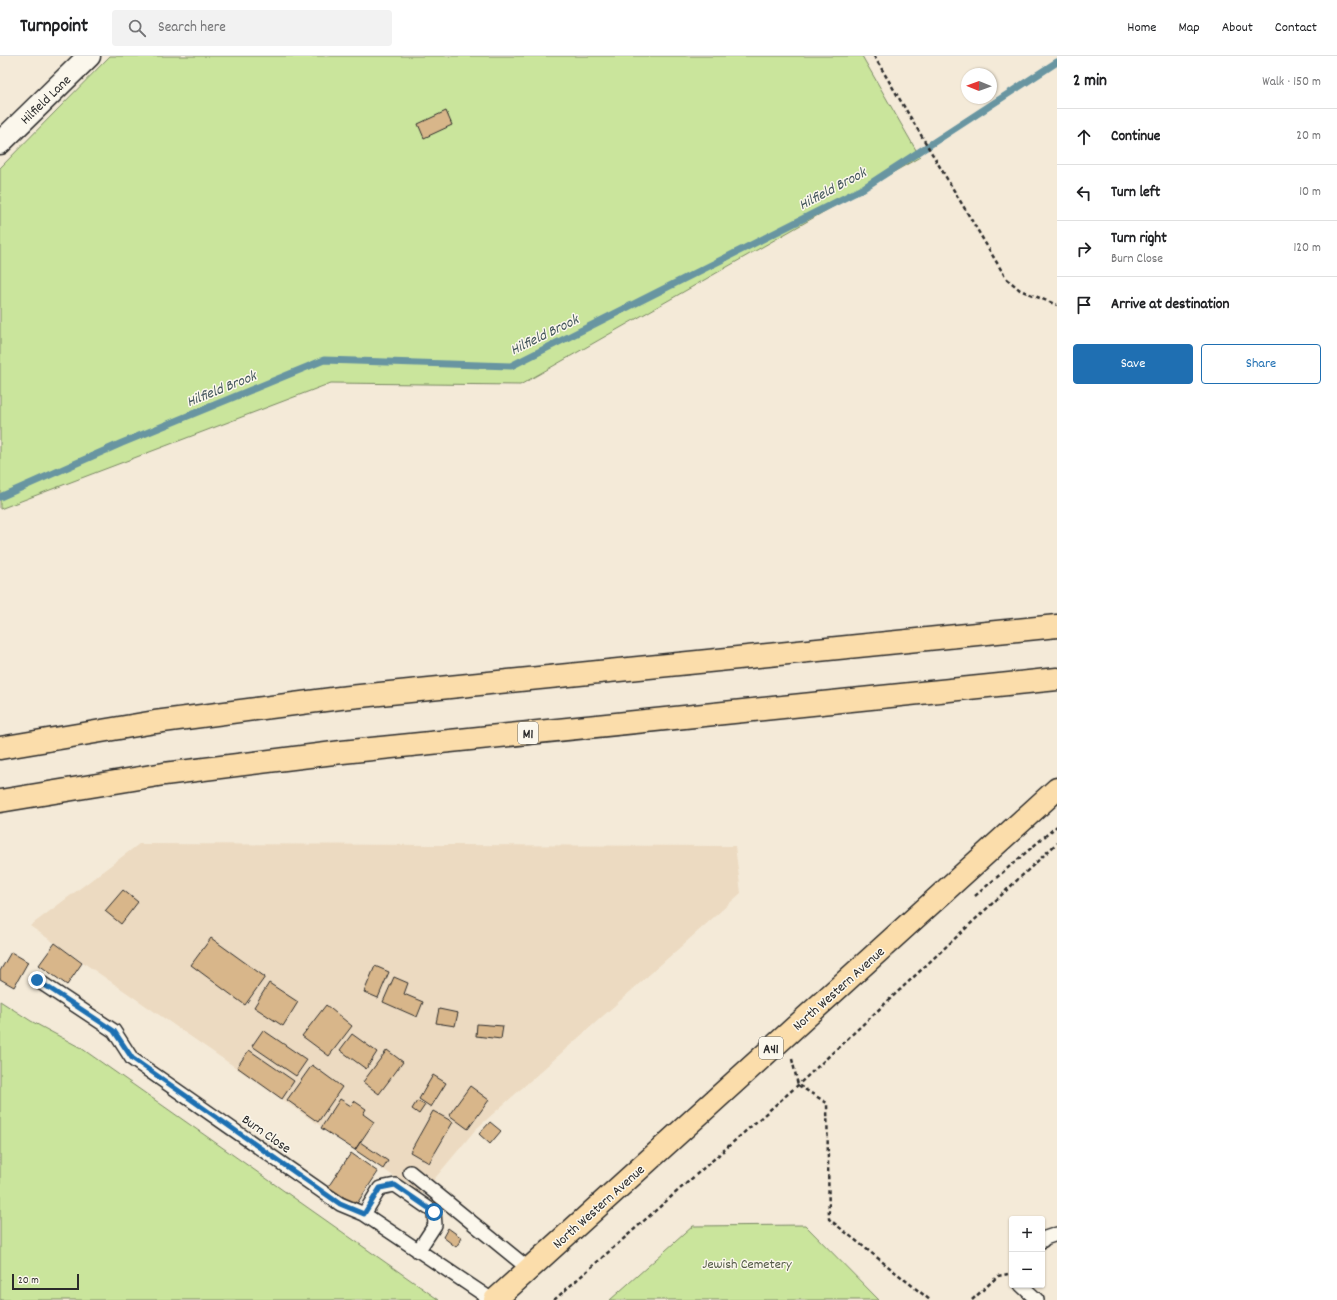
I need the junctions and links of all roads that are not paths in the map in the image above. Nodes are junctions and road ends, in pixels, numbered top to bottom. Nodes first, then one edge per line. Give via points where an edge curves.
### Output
1 (89, 56) edge
2 (0, 142) edge
3 (1057, 626) edge
4 (1057, 679) edge
5 (0, 748) edge
6 (1052, 793) edge
7 (0, 801) edge
8 (37, 980) dead end
9 (410, 1172) dead end
10 (364, 1214) junction
11 (1057, 1234) edge
12 (1045, 1238) edge
13 (418, 1251) junction
14 (529, 1269) junction
15 (1024, 1288) edge
16 (492, 1300) edge
17 (495, 1300) edge
18 (1037, 1300) edge

1 - 2 street, Hilfield Lane
3 - 5 highway via 340,698 154,722
4 - 7 highway, M1 via 342,752 164,774
6 - 14 highway, North Western Avenue / A41
8 - 10 lane, Burn Close via 114,1031 132,1058 340,1204
9 - 14 lane
10 - 13 lane, Burn Close
10 - 13 lane via 380,1188 395,1185 434,1212 435,1225
11 - 12 lane
13 - 16 lane, Burn Close
14 - 17 highway, North Western Avenue / A41
15 - 18 lane

